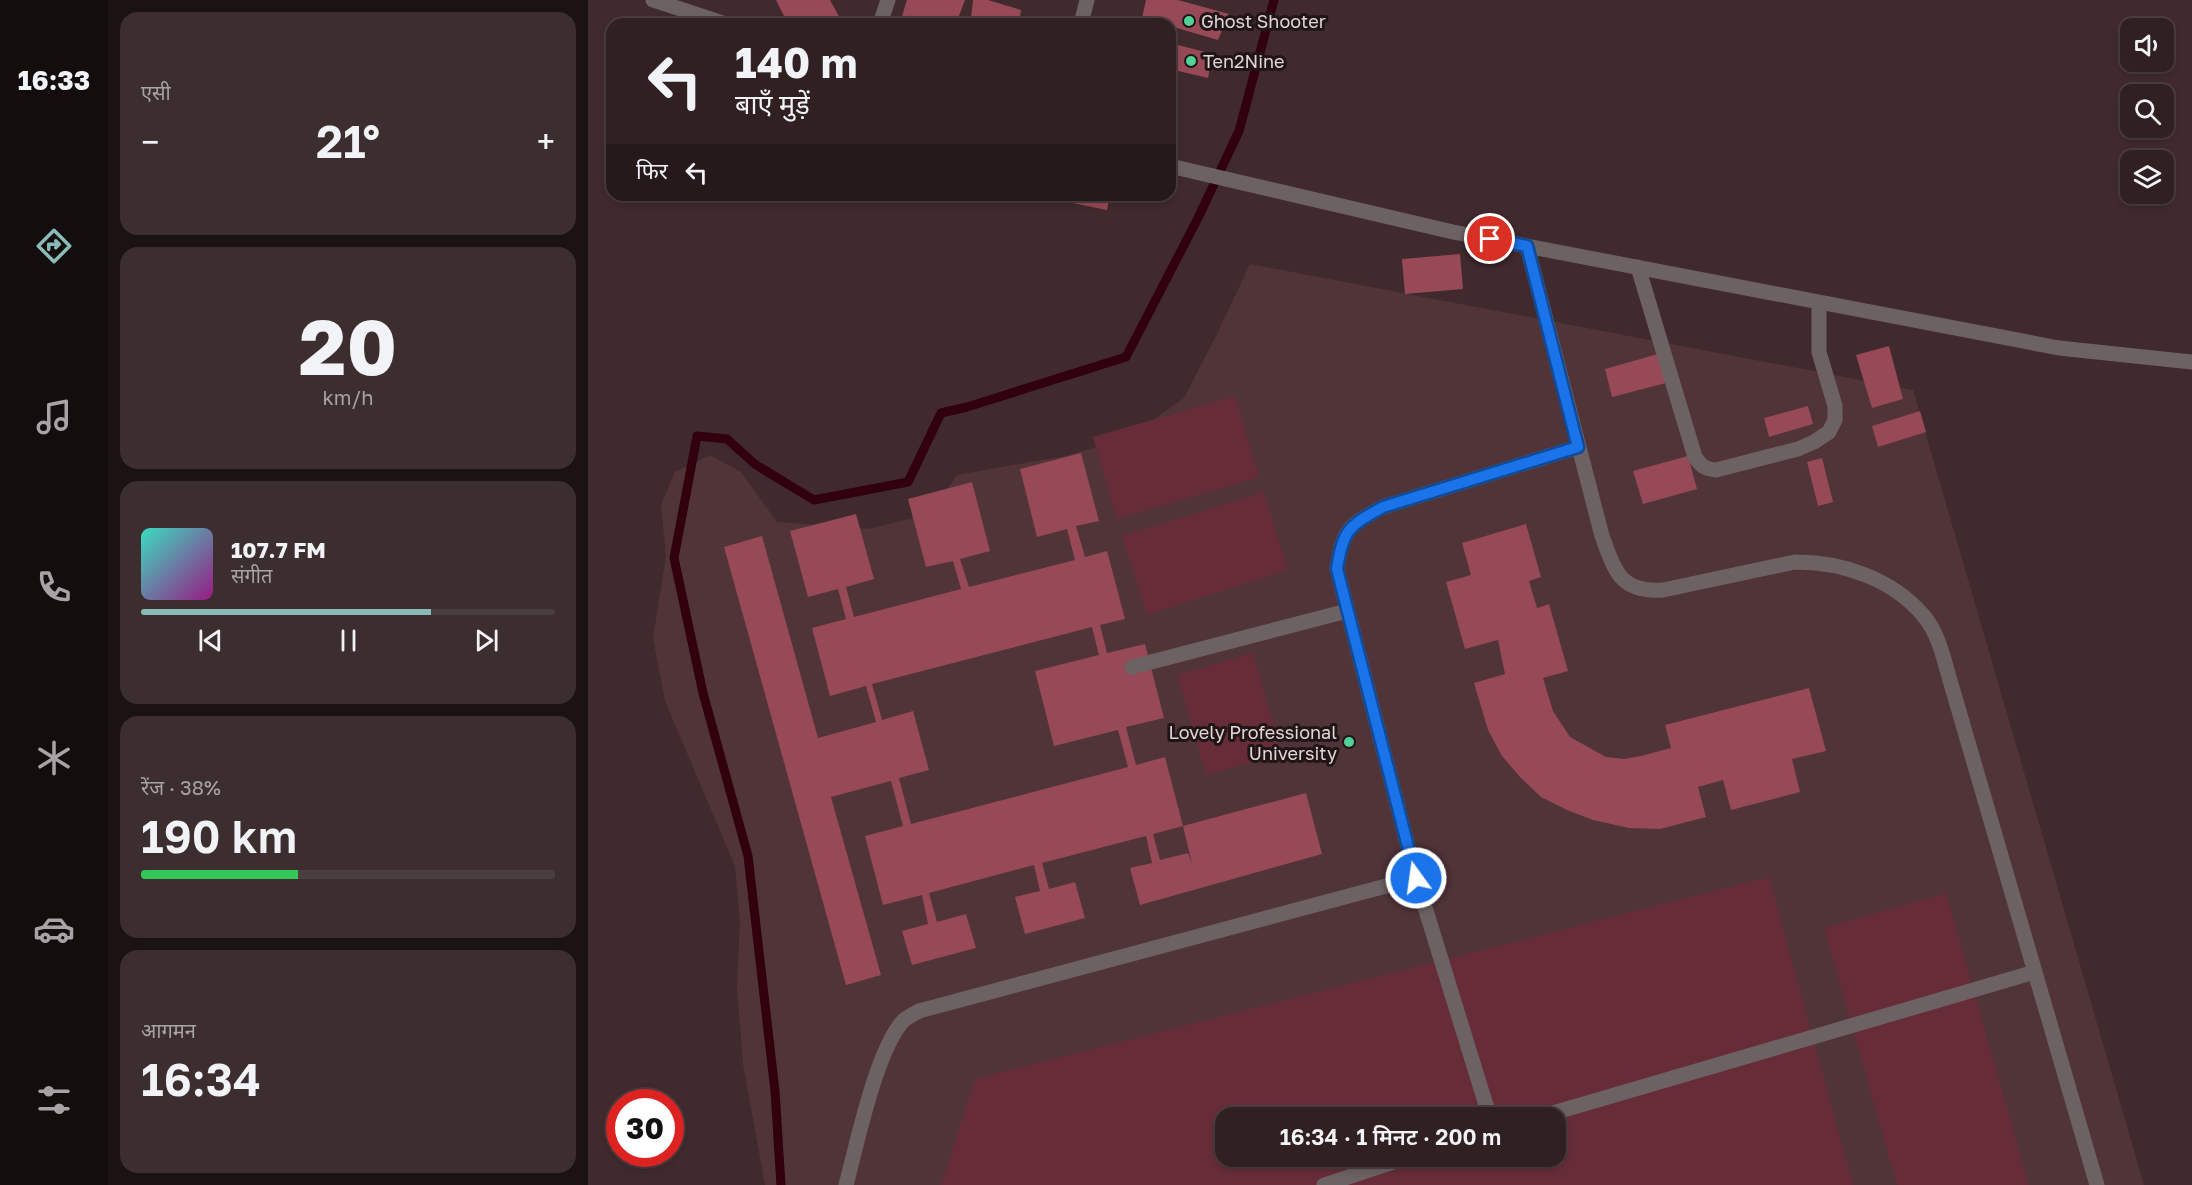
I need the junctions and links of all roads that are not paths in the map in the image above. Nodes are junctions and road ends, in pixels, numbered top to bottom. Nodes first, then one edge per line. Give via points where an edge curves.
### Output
1 (653, 0) edge
2 (888, 0) edge
3 (1087, 0) edge
4 (708, 18) edge
5 (882, 18) edge
6 (1082, 18) edge
7 (1177, 168) edge
8 (1527, 246) junction
9 (1638, 267) junction
10 (1819, 302) junction
11 (2192, 362) edge
12 (1578, 447) junction
13 (1347, 611) junction
14 (1132, 667) dead end
15 (1416, 878) junction
16 (2035, 972) junction
17 (1487, 1107) edge
18 (1566, 1109) edge
19 (1379, 1167) edge
20 (846, 1185) edge
21 (1324, 1185) edge
22 (2097, 1185) edge

1 - 4 street
2 - 5 street
3 - 6 street
7 - 8 street
8 - 9 street
8 - 12 street
9 - 10 street
9 - 10 street via 1695,457 1708,469 1798,449 1829,432 1835,420 1835,406 1820,352
10 - 11 street via 2059,348
12 - 13 street via 1383,507 1356,522 1341,542 1337,569
12 - 16 street via 1614,569 1628,584 1645,591 1663,590 1795,562 1816,562 1871,577 1902,595 1924,616 1939,642
13 - 14 street
13 - 15 street
15 - 17 street
15 - 20 street via 919,1011 903,1020 890,1043
16 - 18 street
16 - 22 street
19 - 21 street

